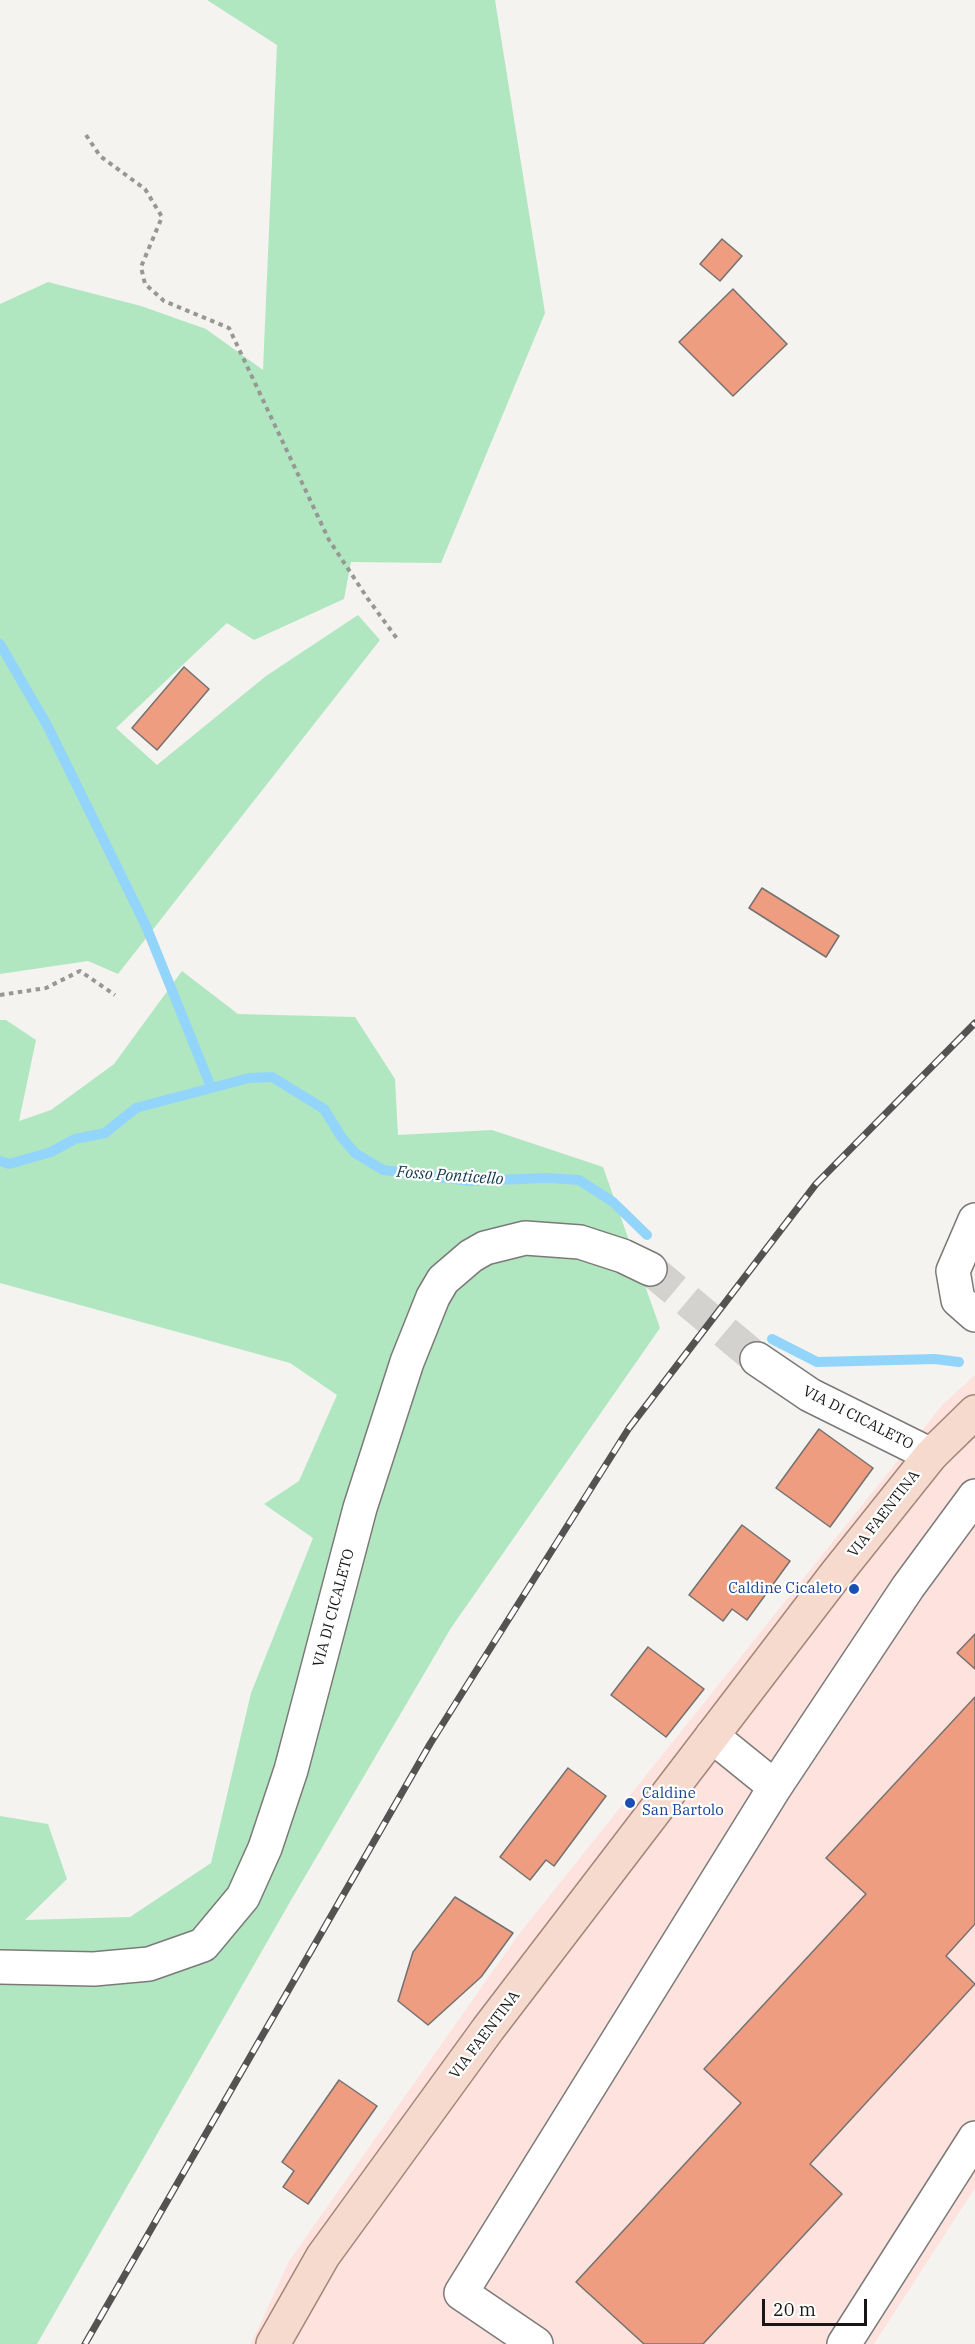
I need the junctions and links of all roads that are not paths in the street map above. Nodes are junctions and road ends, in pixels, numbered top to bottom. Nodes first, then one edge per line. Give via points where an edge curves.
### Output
1 (975, 1220) edge
2 (650, 1269) tunnel mouth
3 (975, 1315) edge
4 (757, 1359) tunnel mouth
5 (975, 1412) edge
6 (931, 1455) junction
7 (975, 1496) edge
8 (712, 1736) junction
9 (775, 1787) junction
10 (0, 1966) edge
11 (975, 2138) edge
12 (273, 2344) edge
13 (536, 2344) edge
14 (844, 2344) edge

1 - 3 street via 953,1271 958,1300
2 - 10 street, VIA DI CICALETO via 580,1242 525,1238 485,1248 443,1280 407,1362 360,1508 291,1770 265,1848 243,1897 203,1945 149,1964 94,1969
4 - 6 street, VIA DI CICALETO via 810,1395
5 - 6 main road, VIA FAENTINA
6 - 8 main road, VIA FAENTINA
7 - 9 street via 908,1587
8 - 9 street
8 - 12 main road, VIA FAENTINA via 488,2029 323,2256
9 - 13 street via 461,2293
11 - 14 street

